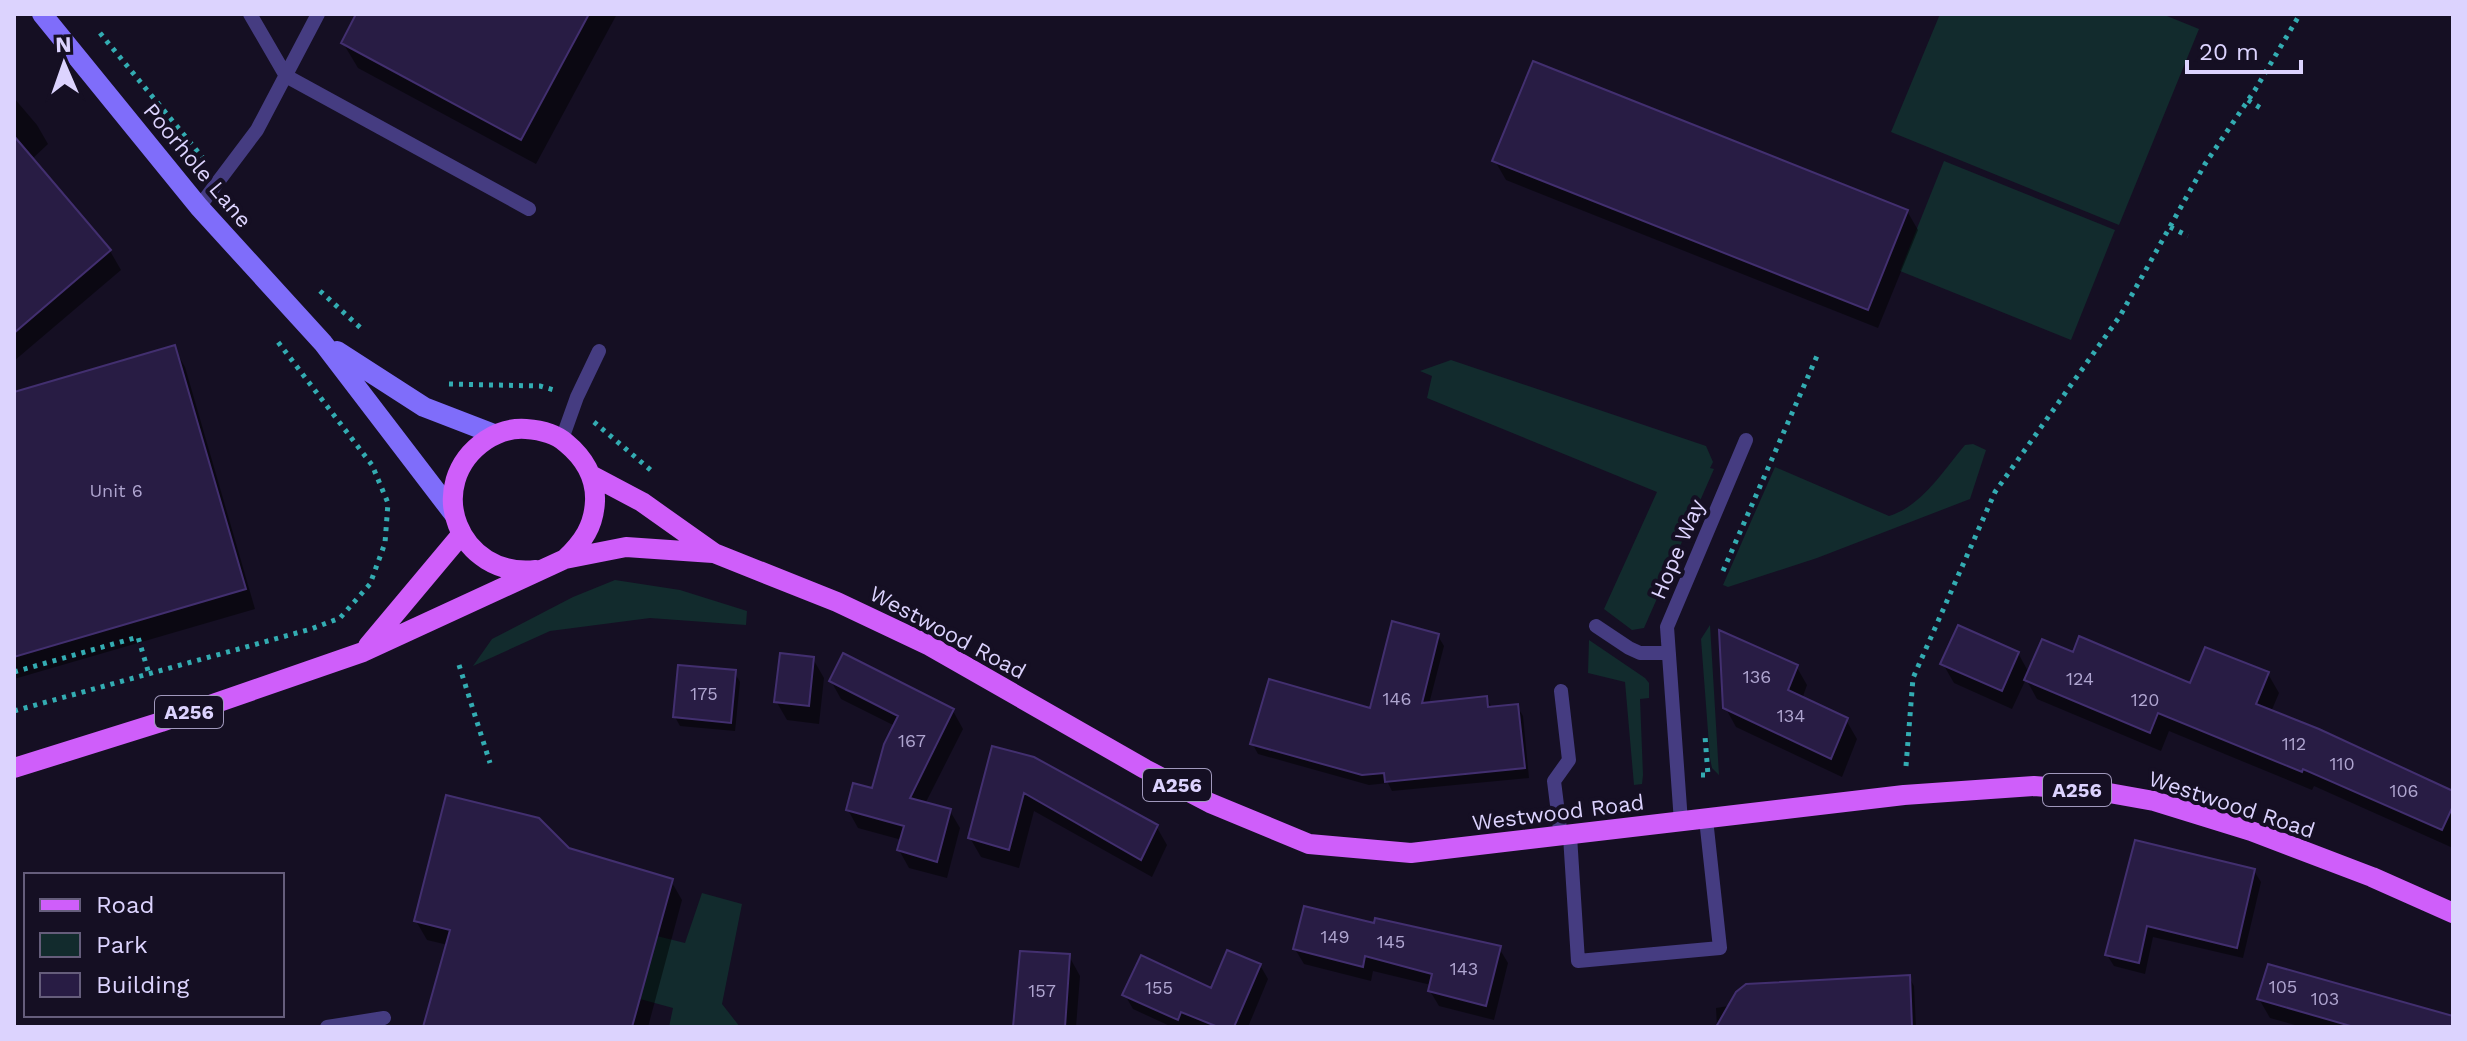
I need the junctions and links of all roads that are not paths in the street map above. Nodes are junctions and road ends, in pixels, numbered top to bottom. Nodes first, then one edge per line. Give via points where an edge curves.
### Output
1 (42, 14) edge
2 (250, 14) edge
3 (318, 14) edge
4 (286, 76) junction
5 (199, 207) junction
6 (529, 209) dead end
7 (323, 343) junction
8 (599, 351) dead end
9 (494, 434) junction
10 (562, 439) junction
11 (1746, 440) dead end
12 (591, 475) junction
13 (453, 513) junction
14 (461, 535) junction
15 (714, 553) junction
16 (565, 559) junction
17 (544, 569) junction
18 (1596, 626) dead end
19 (363, 652) junction
20 (1669, 653) junction
21 (1561, 691) dead end
22 (14, 768) edge
23 (1706, 819) junction
24 (1681, 822) junction
25 (1566, 836) junction
26 (2453, 913) edge
27 (384, 1018) dead end
28 (327, 1027) edge

1 - 5 street, Poorhole Lane
2 - 4 lane
3 - 4 lane
4 - 5 lane via 257,130
4 - 6 lane
5 - 7 street, Poorhole Lane
7 - 9 street, Poorhole Lane via 424,407
7 - 13 street, Poorhole Lane
8 - 10 lane
9 - 10 main road via 517,428
9 - 13 main road, Westwood Road / A256 via 460,467
10 - 12 main road, Westwood Road / A256
11 - 20 lane, Hope Way via 1667,627
12 - 15 main road, Westwood Road / A256 via 642,502
12 - 16 main road, Westwood Road / A256 via 596,498 592,521 582,542
13 - 14 main road, Westwood Road / A256
14 - 17 main road, Westwood Road / A256 via 497,566 520,572
14 - 19 main road
15 - 16 main road, Westwood Road / A256 via 626,547
15 - 25 main road, Westwood Road / A256 via 930,646 1210,803 1309,844 1411,853
16 - 17 main road, Westwood Road / A256
17 - 19 main road, Westwood Road / A256
18 - 20 lane via 1640,653
19 - 22 main road, Westwood Road / A256
20 - 24 lane, Hope Way
21 - 25 lane via 1569,760 1554,781
23 - 24 main road, Westwood Road / A256
23 - 25 lane via 1720,948 1578,961
23 - 26 main road, Westwood Road / A256 via 1904,795 2034,786 2098,791 2154,801 2251,831
24 - 25 main road, Westwood Road / A256
27 - 28 lane

